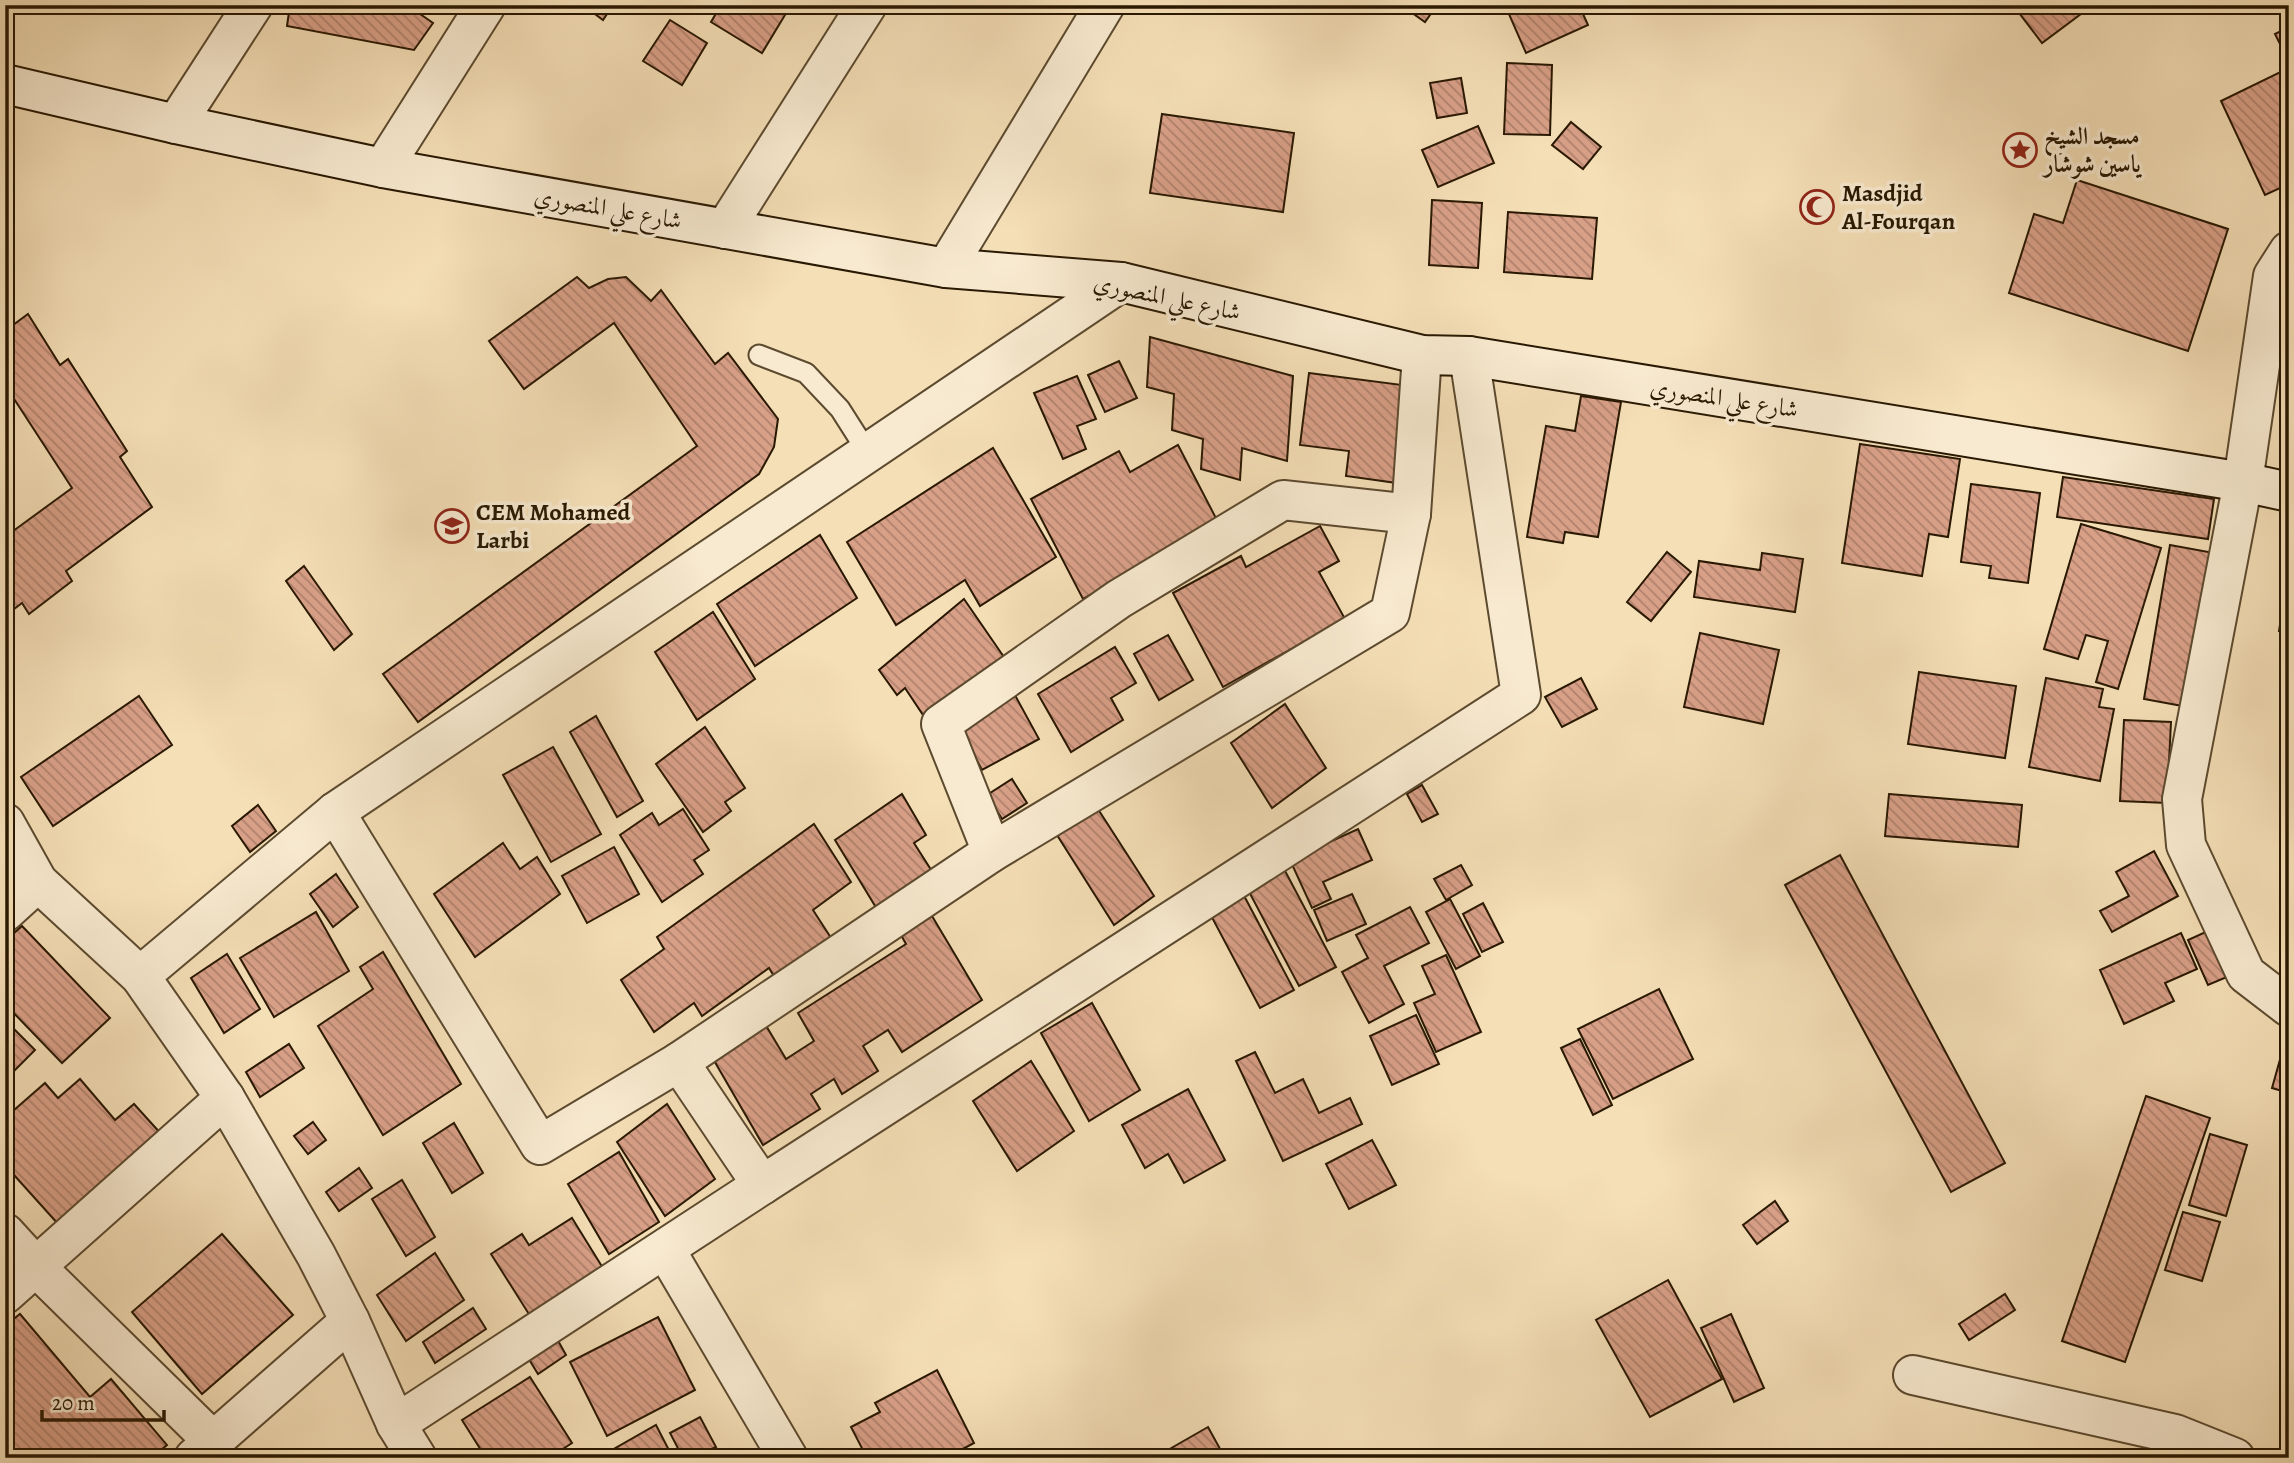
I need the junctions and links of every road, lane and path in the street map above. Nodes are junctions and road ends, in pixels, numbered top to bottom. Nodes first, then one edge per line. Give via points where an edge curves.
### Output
1 (253, 5) edge
2 (486, 5) edge
3 (867, 5) edge
4 (1105, 5) edge
5 (5, 84) edge
6 (176, 124) junction
7 (383, 169) junction
8 (725, 229) junction
9 (2289, 251) edge
10 (946, 268) junction
11 (1121, 282) junction
12 (759, 355) dead end
13 (1422, 355) junction
14 (1469, 356) junction
15 (868, 453) junction
16 (2243, 482) junction
17 (2289, 492) edge
18 (1411, 514) junction
19 (335, 813) junction
20 (5, 823) edge
21 (992, 852) junction
22 (38, 882) junction
23 (5, 912) edge
24 (140, 976) junction
25 (2289, 1007) edge
26 (679, 1062) junction
27 (225, 1098) junction
28 (762, 1185) junction
29 (5, 1233) edge
30 (665, 1249) junction
31 (36, 1267) junction
32 (5, 1294) edge
33 (350, 1321) junction
34 (1913, 1375) dead end
35 (396, 1424) junction
36 (203, 1449) edge
37 (417, 1458) edge
38 (788, 1458) edge
39 (2235, 1458) edge

1 - 6 street
2 - 7 street
3 - 8 street
4 - 10 street
5 - 6 street, شارع علي المنصوري
6 - 7 street, شارع علي المنصوري
7 - 8 street, شارع علي المنصوري
8 - 10 street, شارع علي المنصوري
9 - 16 street via 2273,276
10 - 11 street, شارع علي المنصوري
11 - 13 street, شارع علي المنصوري
11 - 15 street
12 - 15 lane via 806,373 840,409
13 - 14 street, شارع علي المنصوري
13 - 18 street
14 - 16 street, شارع علي المنصوري
14 - 28 street via 1521,695
15 - 19 street
16 - 17 street, شارع علي المنصوري
16 - 25 street via 2182,799 2186,845 2246,974
18 - 21 street via 1390,613
18 - 21 street via 1283,500 1119,599 941,724
19 - 24 street
19 - 26 street via 540,1145
20 - 22 street
21 - 26 street
22 - 23 street
22 - 24 street
24 - 27 street
26 - 28 street
27 - 31 street
27 - 33 street
28 - 30 street
29 - 31 street
30 - 35 street
30 - 38 street
31 - 32 street
31 - 36 street
33 - 35 street
33 - 36 street
34 - 39 street via 2175,1434
35 - 37 street

